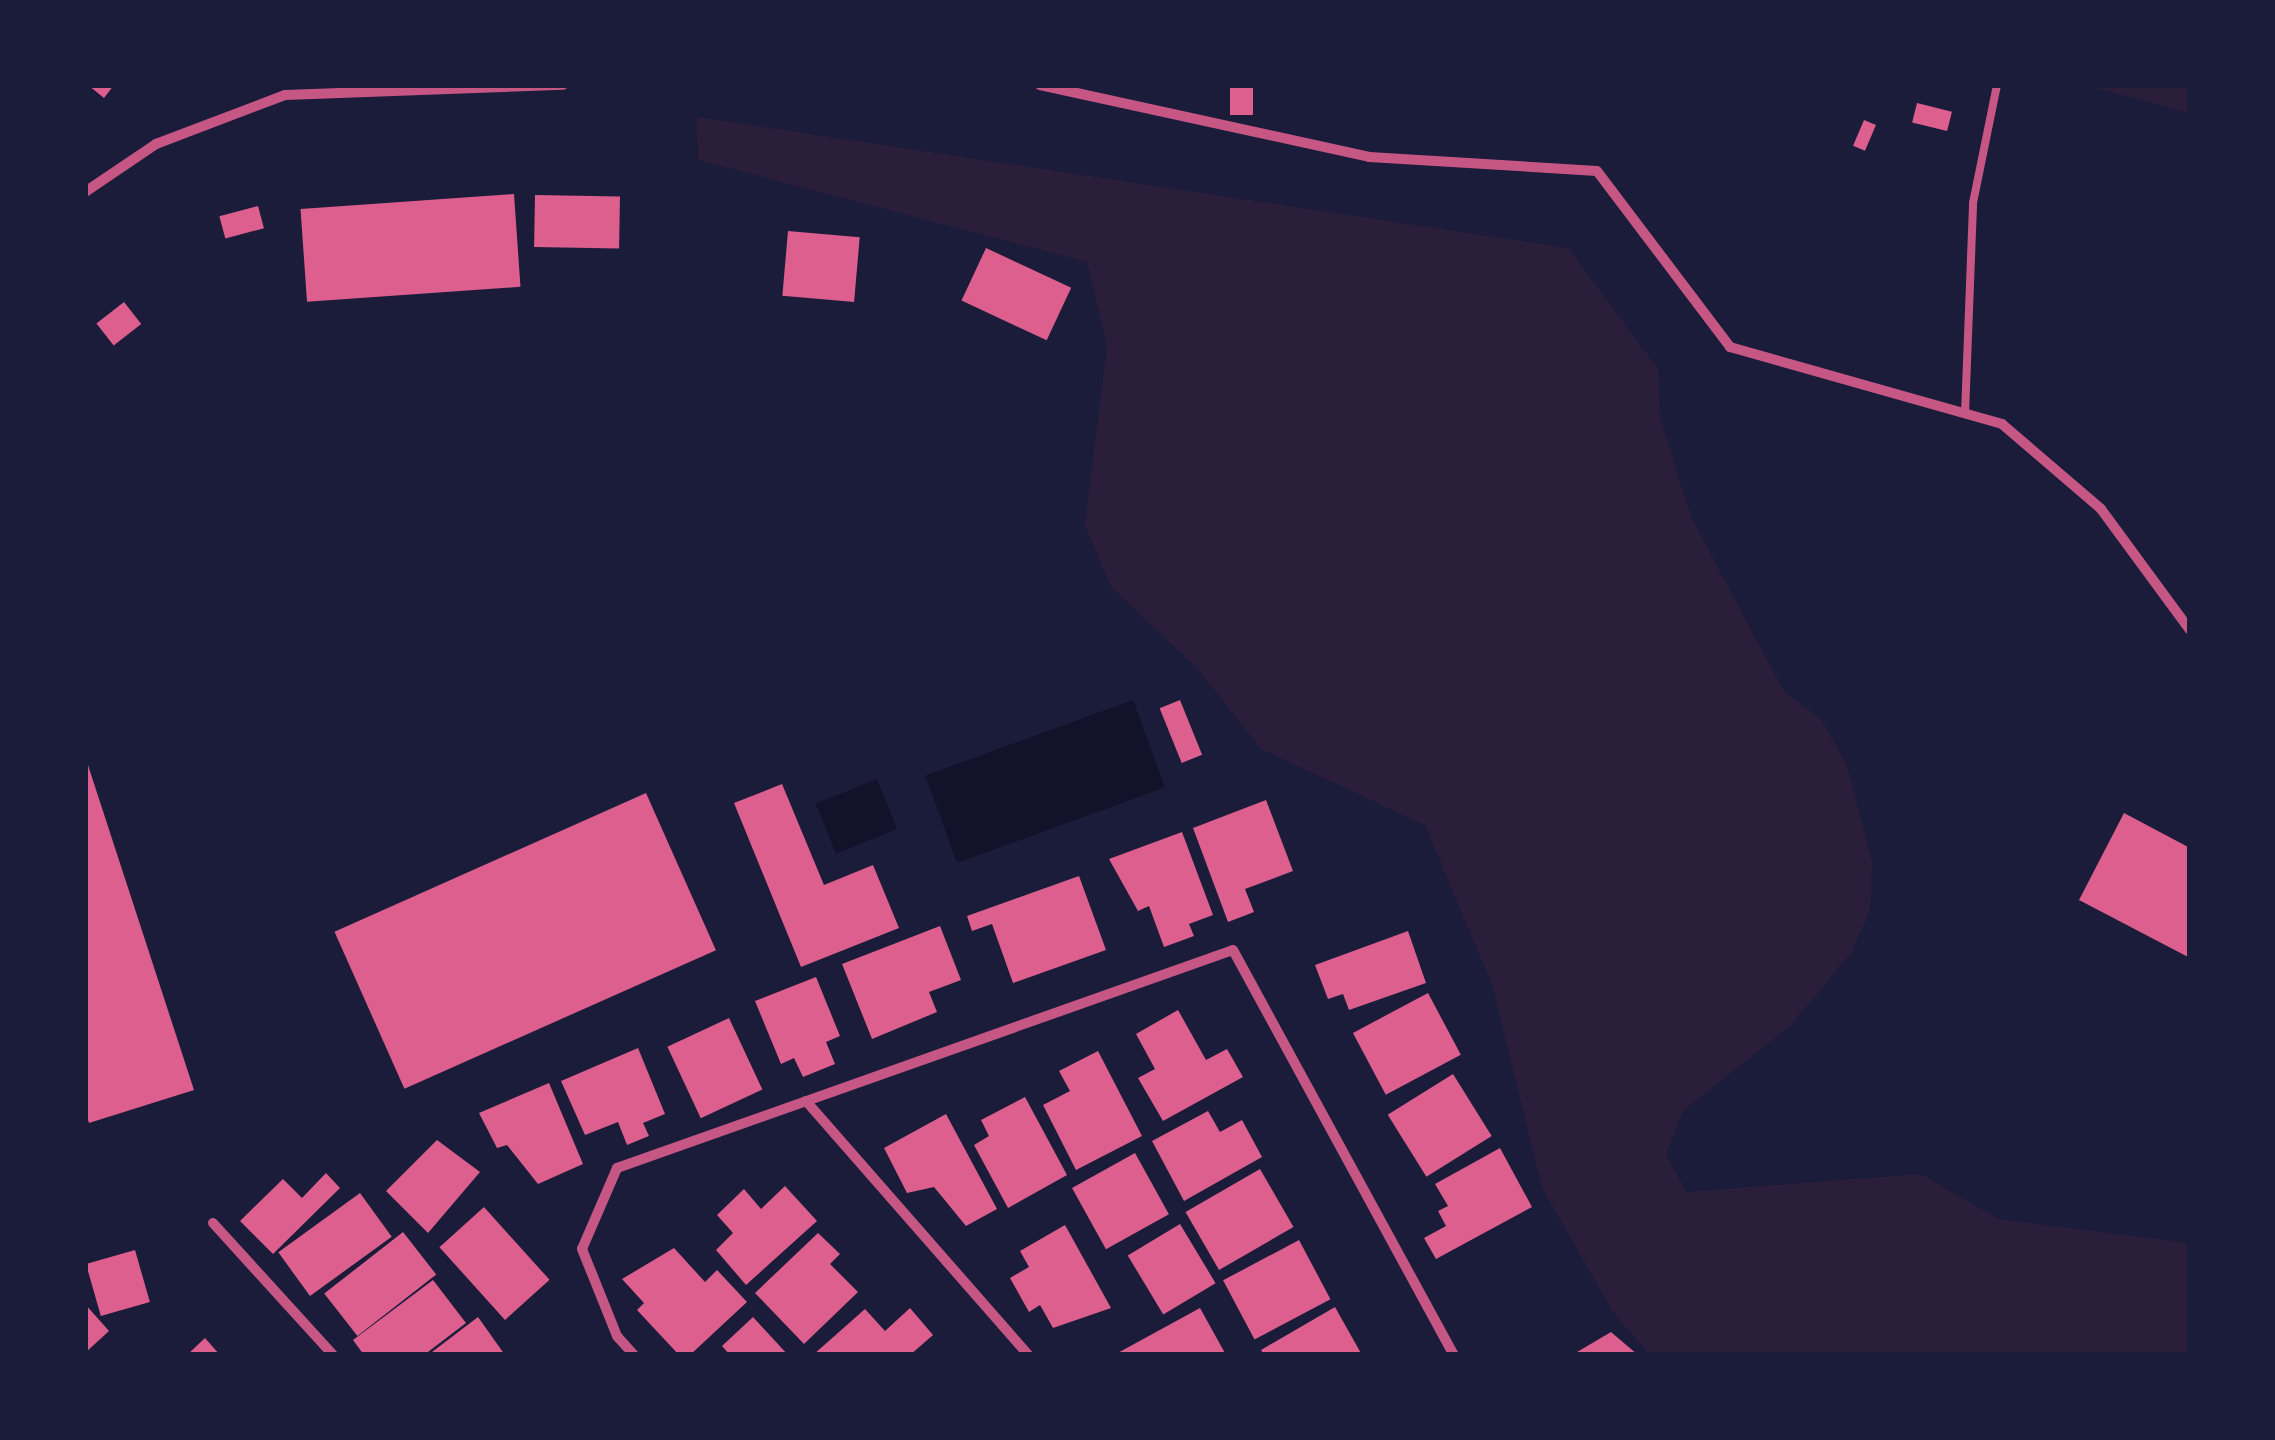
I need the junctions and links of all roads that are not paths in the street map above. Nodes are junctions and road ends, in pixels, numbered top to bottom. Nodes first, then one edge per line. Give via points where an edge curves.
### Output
1 (563, 85) edge
2 (1040, 85) edge
3 (1997, 85) edge
4 (85, 192) edge
5 (1965, 414) junction
6 (2190, 630) edge
7 (806, 1100) junction
8 (213, 1223) dead end
9 (334, 1355) edge
10 (634, 1355) edge
11 (1028, 1355) edge
12 (1454, 1355) edge

1 - 4 street via 285,95 156,144
2 - 5 street via 1369,157 1597,170 1730,348
3 - 5 lane via 1973,204
5 - 6 street via 2002,424 2101,509
7 - 10 street via 616,1168 582,1249 617,1336
7 - 11 street
7 - 12 street via 1233,950
8 - 9 street

